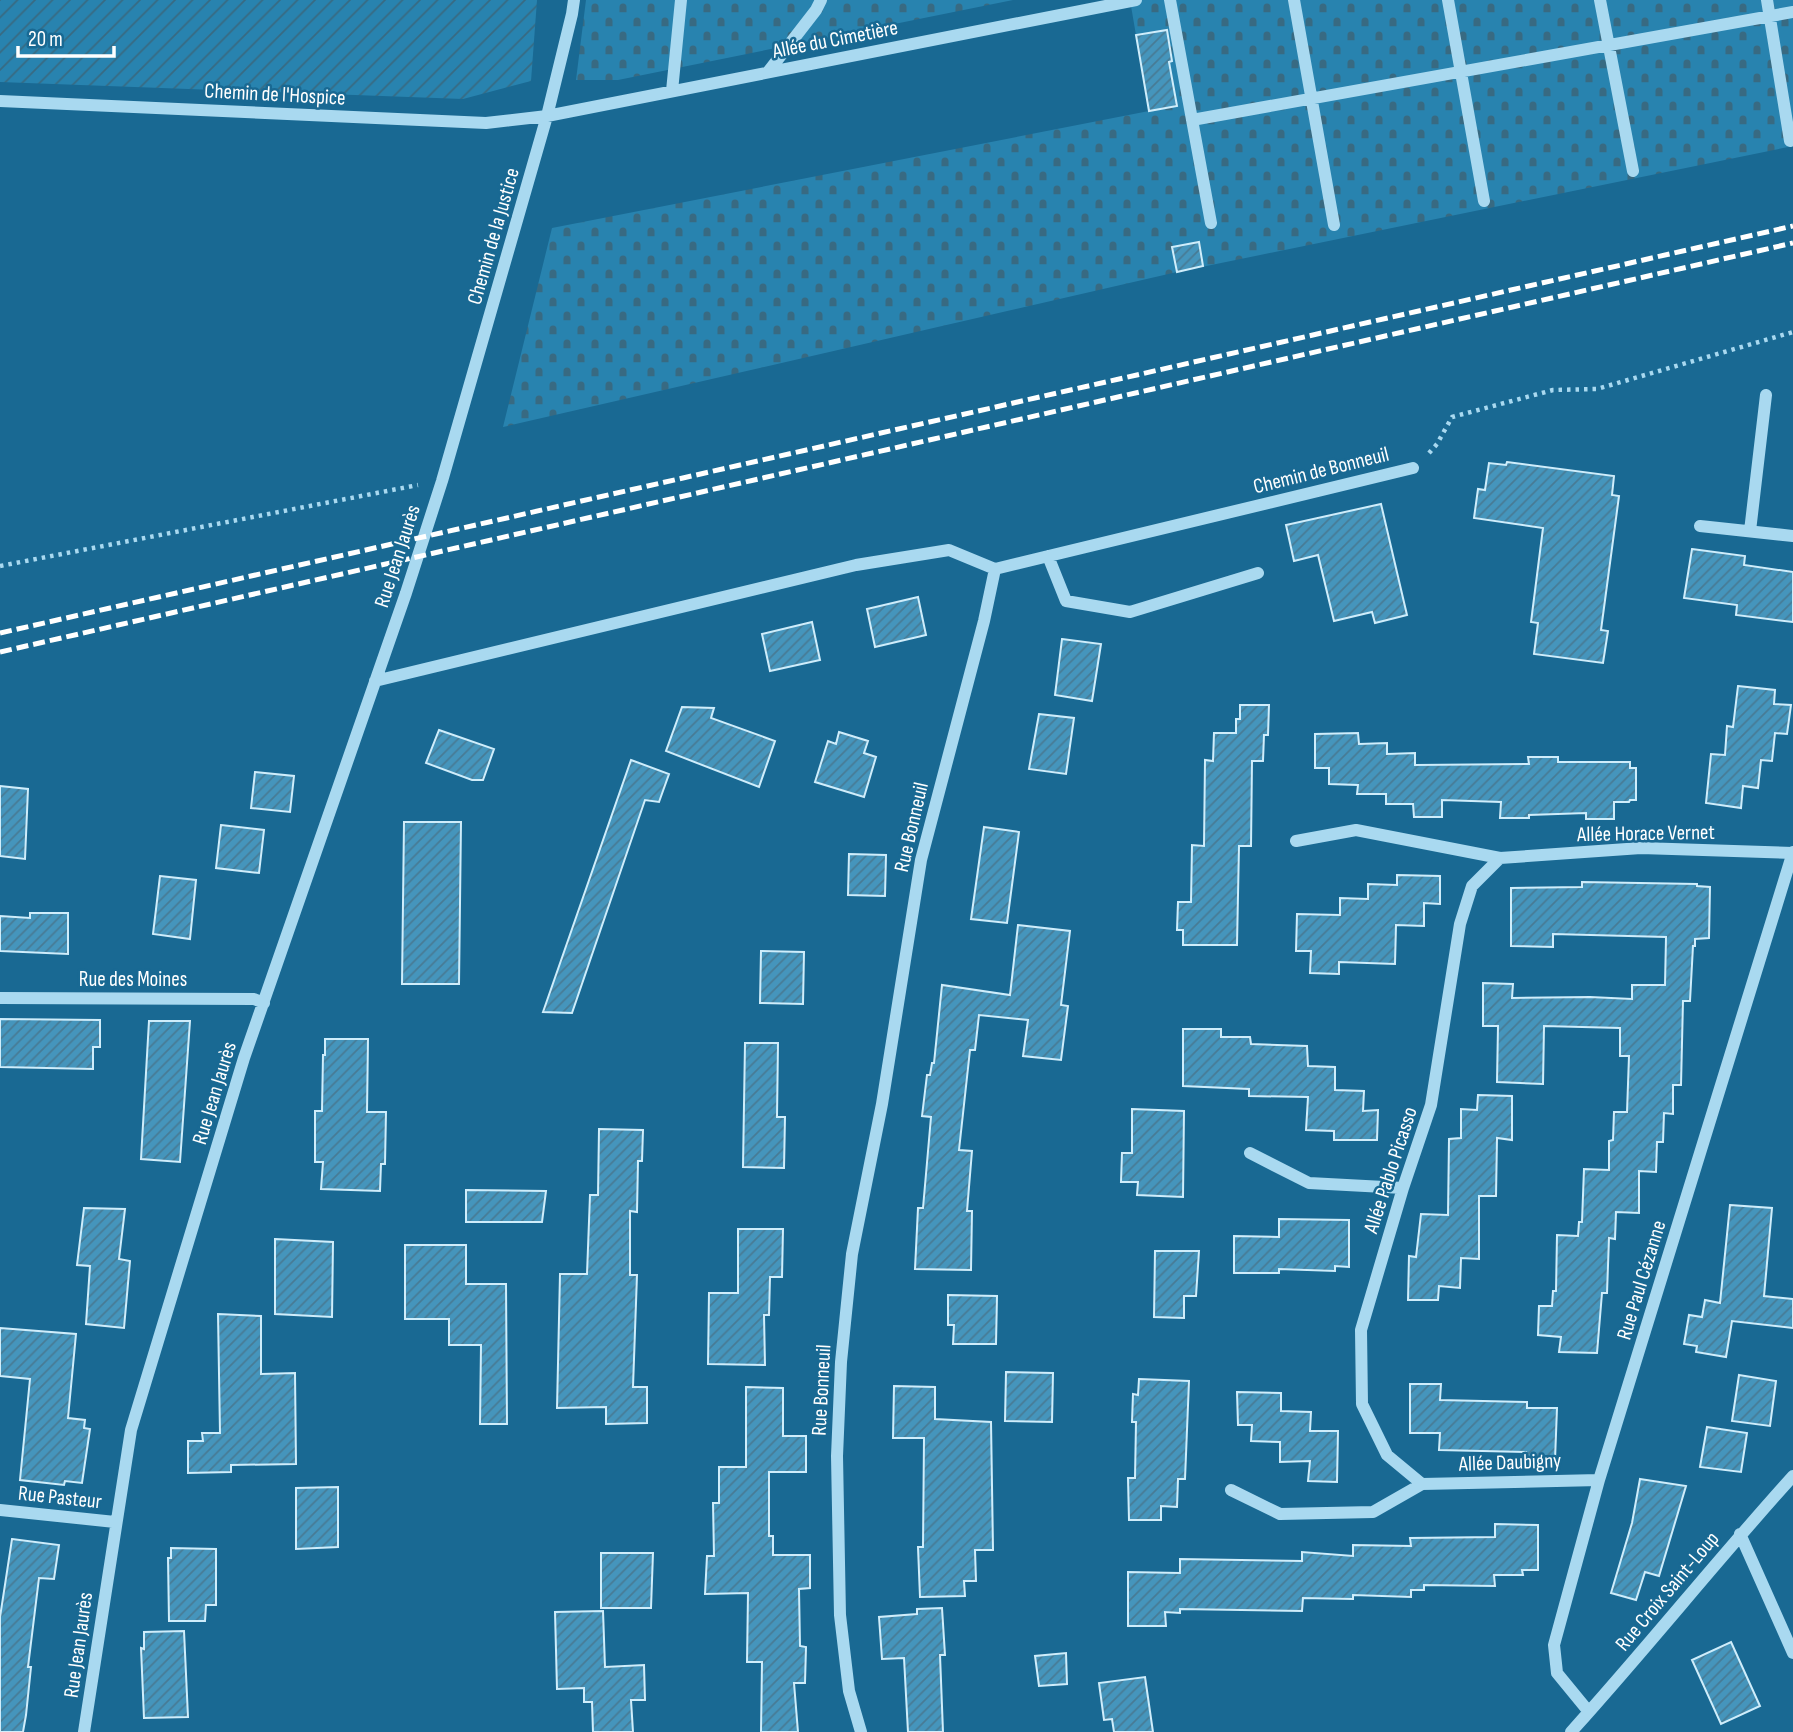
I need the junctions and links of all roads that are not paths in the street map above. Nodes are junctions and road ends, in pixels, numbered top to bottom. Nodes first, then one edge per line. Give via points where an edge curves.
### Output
1 (573, 0) edge
2 (681, 0) edge
3 (821, 0) edge
4 (1170, 0) edge
5 (1294, 0) edge
6 (1448, 0) edge
7 (1600, 0) edge
8 (1768, 0) edge
9 (1133, 1) edge
10 (1099, 4) edge
11 (1793, 12) edge
12 (1770, 16) junction
13 (1609, 45) junction
14 (1461, 71) junction
15 (768, 72) junction
16 (672, 91) junction
17 (1312, 98) junction
18 (0, 101) edge
19 (547, 116) junction
20 (1192, 120) junction
21 (1790, 141) dead end
22 (1633, 171) dead end
23 (1485, 201) dead end
24 (1211, 223) dead end
25 (1334, 225) dead end
26 (1766, 395) dead end
27 (1413, 468) road end
28 (442, 481) joint
29 (1700, 526) dead end
30 (1750, 531) junction
31 (1793, 536) edge
32 (1048, 556) junction
33 (995, 569) junction
34 (1258, 573) dead end
35 (375, 681) junction
36 (1296, 841) dead end
37 (1793, 853) edge
38 (1500, 858) junction
39 (0, 998) edge
40 (264, 1003) junction
41 (1250, 1153) dead end
42 (1403, 1188) junction
43 (1793, 1476) edge
44 (1599, 1480) junction
45 (1422, 1484) junction
46 (1231, 1490) dead end
47 (0, 1510) edge
48 (115, 1522) junction
49 (1740, 1534) junction
50 (1793, 1653) edge
51 (1588, 1713) junction
52 (84, 1732) edge
53 (861, 1732) edge
54 (1571, 1732) edge

1 - 19 street, Chemin de la Justice
2 - 16 street
3 - 15 street
4 - 20 street
5 - 17 street
6 - 14 street
7 - 13 street
8 - 12 street
9 - 10 street, Allée du Cimetière
10 - 15 street, Allée du Cimetière
11 - 12 street
12 - 13 street
12 - 21 street
13 - 14 street
13 - 22 street
14 - 17 street
14 - 23 street
15 - 16 street, Allée du Cimetière
16 - 19 street, Allée du Cimetière
17 - 20 street
17 - 25 street
18 - 19 street, Chemin de l'Hospice via 486,123
19 - 28 street, Chemin de la Justice
20 - 24 street
26 - 30 street
27 - 32 street, Chemin de Bonneuil
28 - 35 street, Rue Jean Jaurès
29 - 30 street
30 - 31 street
32 - 33 street, Chemin de Bonneuil
32 - 34 street via 1066,601 1130,611
33 - 35 street via 949,550 856,565
33 - 53 street, Rue Bonneuil via 921,860 882,1104 852,1254 836,1456 840,1615 849,1691
35 - 40 street, Rue Jean Jaurès
36 - 38 street, Allée Horace Vernet via 1356,830
37 - 38 street, Allée Horace Vernet via 1641,848
37 - 44 street, Rue Paul Cézanne
38 - 42 street, Allée Pablo Picasso via 1472,886 1460,924 1431,1105
39 - 40 street, Rue des Moines via 254,999
40 - 48 street, Rue Jean Jaurès via 131,1430
41 - 42 street via 1309,1184
42 - 45 street, Allée Pablo Picasso via 1361,1330 1362,1404 1387,1455
43 - 49 street, Rue Croix Saint-Loup
44 - 45 street, Allée Daubigny
44 - 51 street, Rue Paul Cézanne via 1553,1645 1557,1673
45 - 46 street via 1373,1512 1280,1514
47 - 48 street, Rue Pasteur
48 - 52 street, Rue Jean Jaurès
49 - 50 street
49 - 51 street, Rue Croix Saint-Loup
51 - 54 street, Rue Croix Saint-Loup

